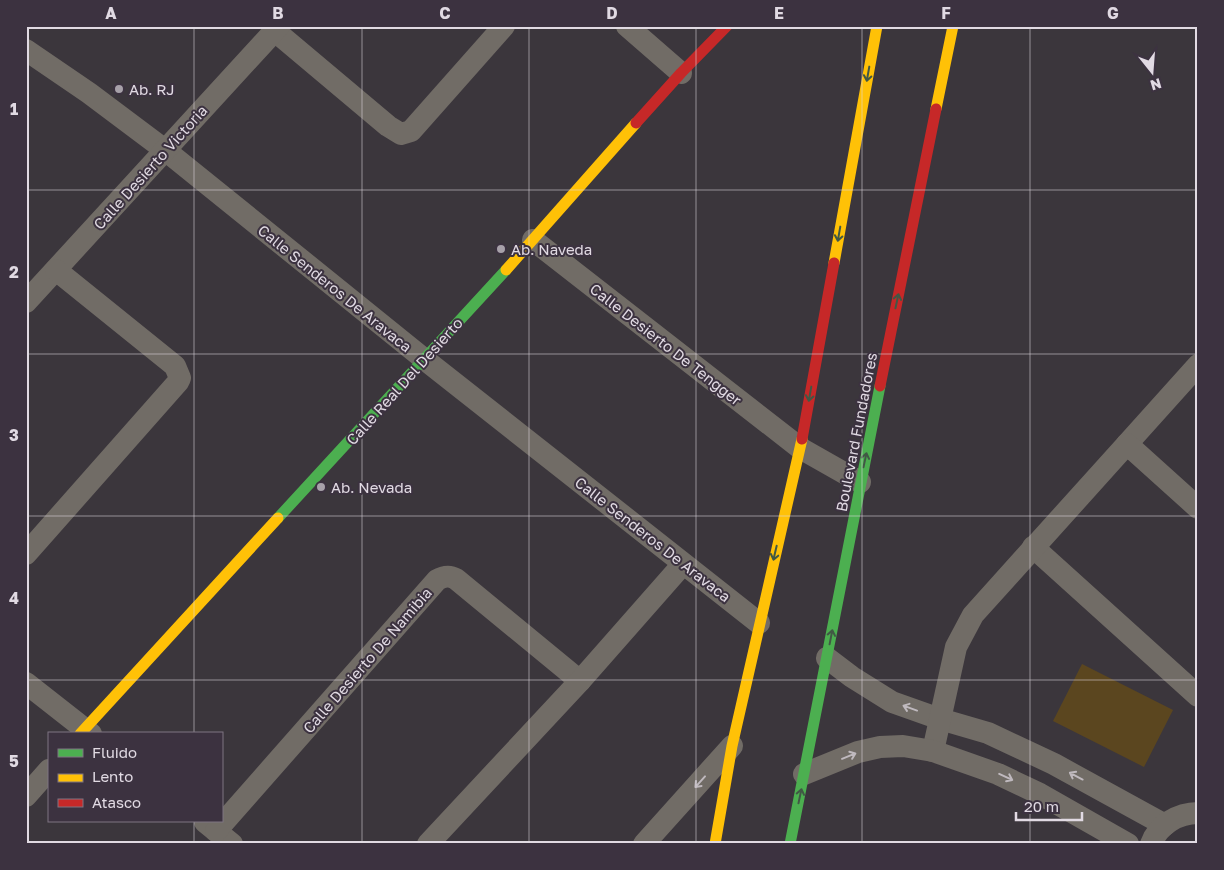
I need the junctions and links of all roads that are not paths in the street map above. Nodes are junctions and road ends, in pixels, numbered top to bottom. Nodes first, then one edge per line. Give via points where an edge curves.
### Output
1 (504, 26) edge
2 (627, 26) edge
3 (727, 26) edge
4 (877, 26) edge
5 (953, 26) edge
6 (277, 29) edge
7 (26, 50) edge
8 (681, 73) junction
9 (165, 150) junction
10 (533, 240) junction
11 (56, 270) junction
12 (26, 302) edge
13 (424, 359) junction
14 (1198, 365) edge
15 (1127, 444) junction
16 (800, 448) junction
17 (860, 482) junction
18 (1198, 508) edge
19 (1033, 547) junction
20 (26, 554) edge
21 (683, 564) junction
22 (759, 623) junction
23 (827, 658) junction
24 (580, 681) junction
25 (26, 683) edge
26 (1198, 696) edge
27 (940, 719) junction
28 (85, 732) edge
29 (732, 746) junction
30 (933, 751) junction
31 (48, 771) edge
32 (804, 774) junction
33 (26, 796) edge
34 (1198, 814) edge
35 (1165, 824) junction
36 (217, 832) edge
37 (428, 844) edge
38 (644, 844) edge
39 (715, 844) edge
40 (790, 844) edge
41 (1128, 844) edge
42 (1150, 844) edge

1 - 6 street, Calle Desierto Victoria via 411,131 401,134
2 - 8 street
3 - 8 street, Calle Real Del Desierto
4 -> 16 street
17 -> 5 street, Boulevard Fundadores
6 - 9 street, Calle Desierto Victoria
7 - 9 street, Calle Senderos De Aravaca
8 - 10 street, Calle Real Del Desierto
9 - 11 street, Calle Desierto Victoria
9 - 13 street, Calle Senderos De Aravaca
10 - 13 street, Calle Real Del Desierto
10 - 16 street, Calle Desierto De Tengger
11 - 12 street, Calle Desierto Victoria
11 - 20 street via 175,366 180,378
13 - 21 street, Calle Senderos De Aravaca
13 - 28 street, Calle Real Del Desierto
14 - 15 street
15 - 18 street
15 - 19 street
16 - 17 street, Calle Desierto De Tengger
16 -> 22 street
23 -> 17 street, Boulevard Fundadores
19 - 26 street
19 - 27 street via 973,615 963,631 950,669
21 - 22 street, Calle Senderos De Aravaca
21 - 24 street
22 - 29 street
27 -> 23 street via 892,702
23 - 32 street, Boulevard Fundadores
24 - 36 street, Calle Desierto De Namibia via 456,579 443,576
24 - 37 street
25 - 28 street
27 - 30 street
35 -> 27 street via 1054,764 996,737
29 -> 38 street
29 - 39 street
32 -> 30 street via 858,752 880,747 904,746
30 -> 41 street via 998,774 1040,794
31 - 33 street
40 -> 32 street, Boulevard Fundadores
34 - 35 street via 1178,816
35 - 42 street

